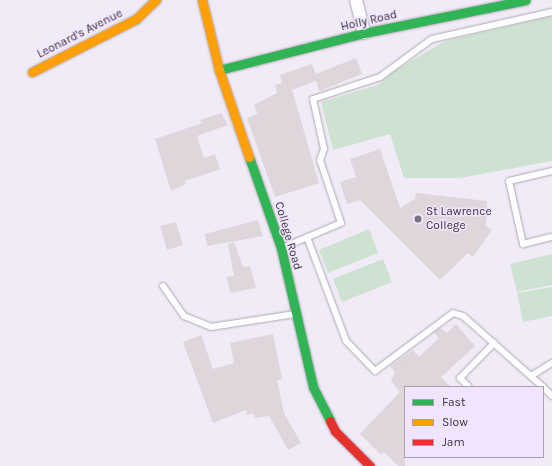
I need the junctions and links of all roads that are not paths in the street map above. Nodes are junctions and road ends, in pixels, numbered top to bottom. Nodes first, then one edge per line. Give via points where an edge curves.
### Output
1 (156, 0) edge
2 (202, 0) edge
3 (356, 0) edge
4 (526, 0) edge
5 (552, 12) edge
6 (364, 33) junction
7 (219, 70) junction
8 (32, 72) dead end
9 (552, 171) edge
10 (552, 237) edge
11 (308, 238) junction
12 (281, 248) junction
13 (163, 286) dead end
14 (296, 314) junction
15 (494, 343) junction
16 (552, 363) edge
17 (531, 376) junction
18 (468, 386) edge
19 (541, 386) edge
20 (544, 389) edge
21 (552, 396) edge
22 (370, 466) edge

1 - 8 street, Leonard's Avenue via 136,19
2 - 7 street, College Road
3 - 6 street
4 - 6 street, Holly Road
5 - 11 lane via 432,39 380,77 313,99 324,149 320,160 341,223
6 - 7 street, Holly Road
7 - 12 street, College Road
9 - 10 lane via 509,181 523,244
11 - 12 lane
11 - 15 lane via 346,341 375,371 453,313 463,316
12 - 14 street, College Road
13 - 14 lane via 184,316 211,327
14 - 22 street, College Road via 322,409 335,431
15 - 17 lane
15 - 18 lane via 460,378
16 - 17 lane
17 - 19 lane
20 - 21 lane

